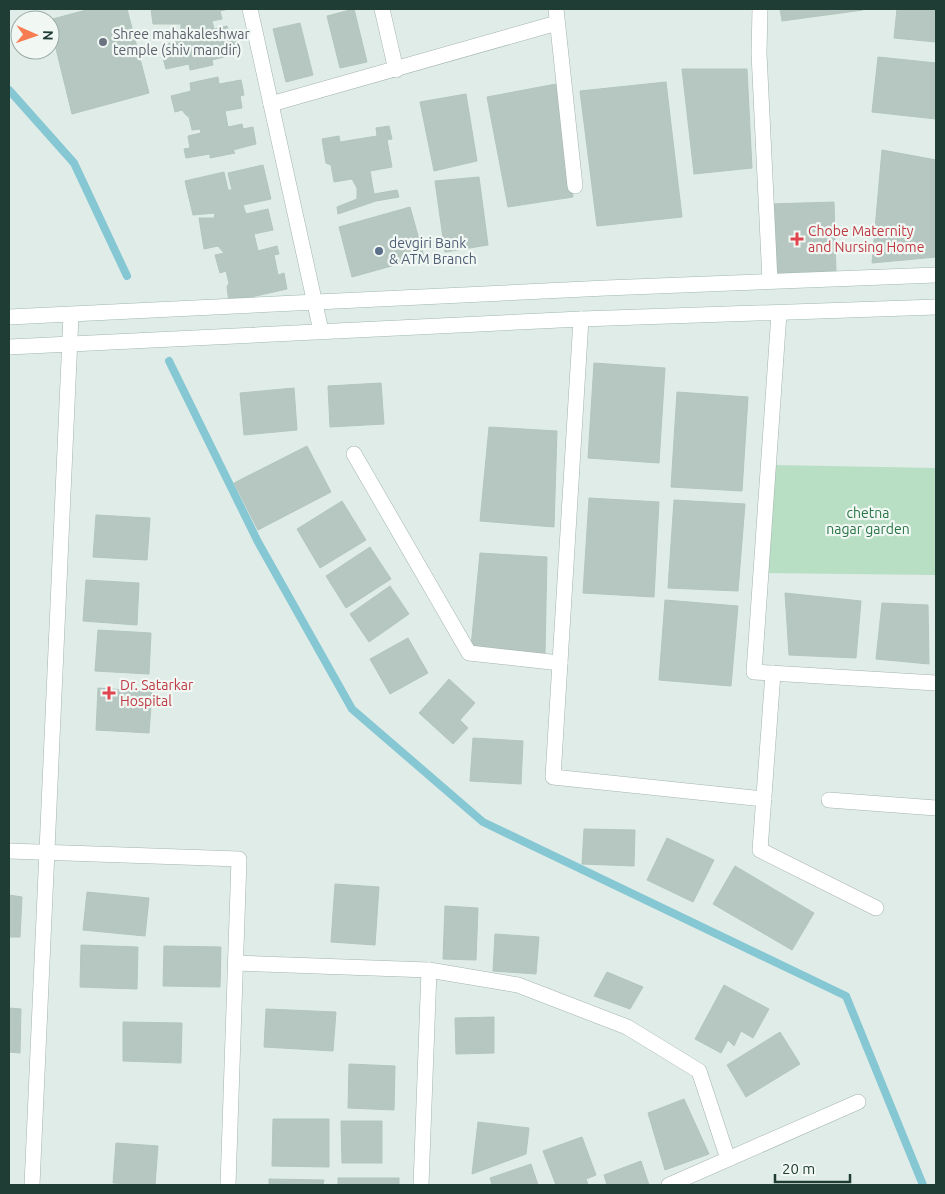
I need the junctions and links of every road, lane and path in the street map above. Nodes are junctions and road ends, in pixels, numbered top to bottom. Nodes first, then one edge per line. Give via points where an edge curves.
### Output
1 (250, 9) edge
2 (382, 9) edge
3 (760, 9) edge
4 (557, 16) edge
5 (396, 70) junction
6 (271, 104) junction
7 (575, 186) dead end
8 (936, 275) edge
9 (770, 281) junction
10 (314, 302) junction
11 (936, 307) edge
12 (779, 312) junction
13 (71, 315) junction
14 (9, 317) edge
15 (581, 319) junction
16 (321, 332) junction
17 (69, 344) junction
18 (9, 347) edge
19 (354, 454) dead end
20 (560, 663) junction
21 (772, 673) junction
22 (936, 683) edge
23 (764, 799) junction
24 (829, 800) dead end
25 (936, 808) edge
26 (9, 851) edge
27 (47, 852) junction
28 (876, 908) dead end
29 (236, 963) junction
30 (429, 970) junction
31 (858, 1102) dead end
32 (728, 1159) junction
33 (32, 1185) edge
34 (228, 1185) edge
35 (421, 1185) edge
36 (669, 1185) edge

1 - 6 street
2 - 5 street
3 - 9 street via 759,53
4 - 5 street
4 - 7 street
5 - 6 street
6 - 10 street
8 - 9 street
9 - 10 street
10 - 13 street
10 - 16 street
11 - 12 street
12 - 15 street
12 - 21 street via 754,672
13 - 14 street
13 - 17 street
15 - 16 street
15 - 20 street
16 - 17 street
17 - 18 street
17 - 27 street
19 - 20 street via 469,653
20 - 23 street via 553,777
21 - 22 street
21 - 23 street
23 - 28 street via 760,850
24 - 25 street
26 - 27 street
27 - 29 street via 239,859
27 - 33 street
29 - 30 street
29 - 34 street
30 - 32 street via 518,985 627,1027 699,1071
30 - 35 street
31 - 32 street
32 - 36 street

